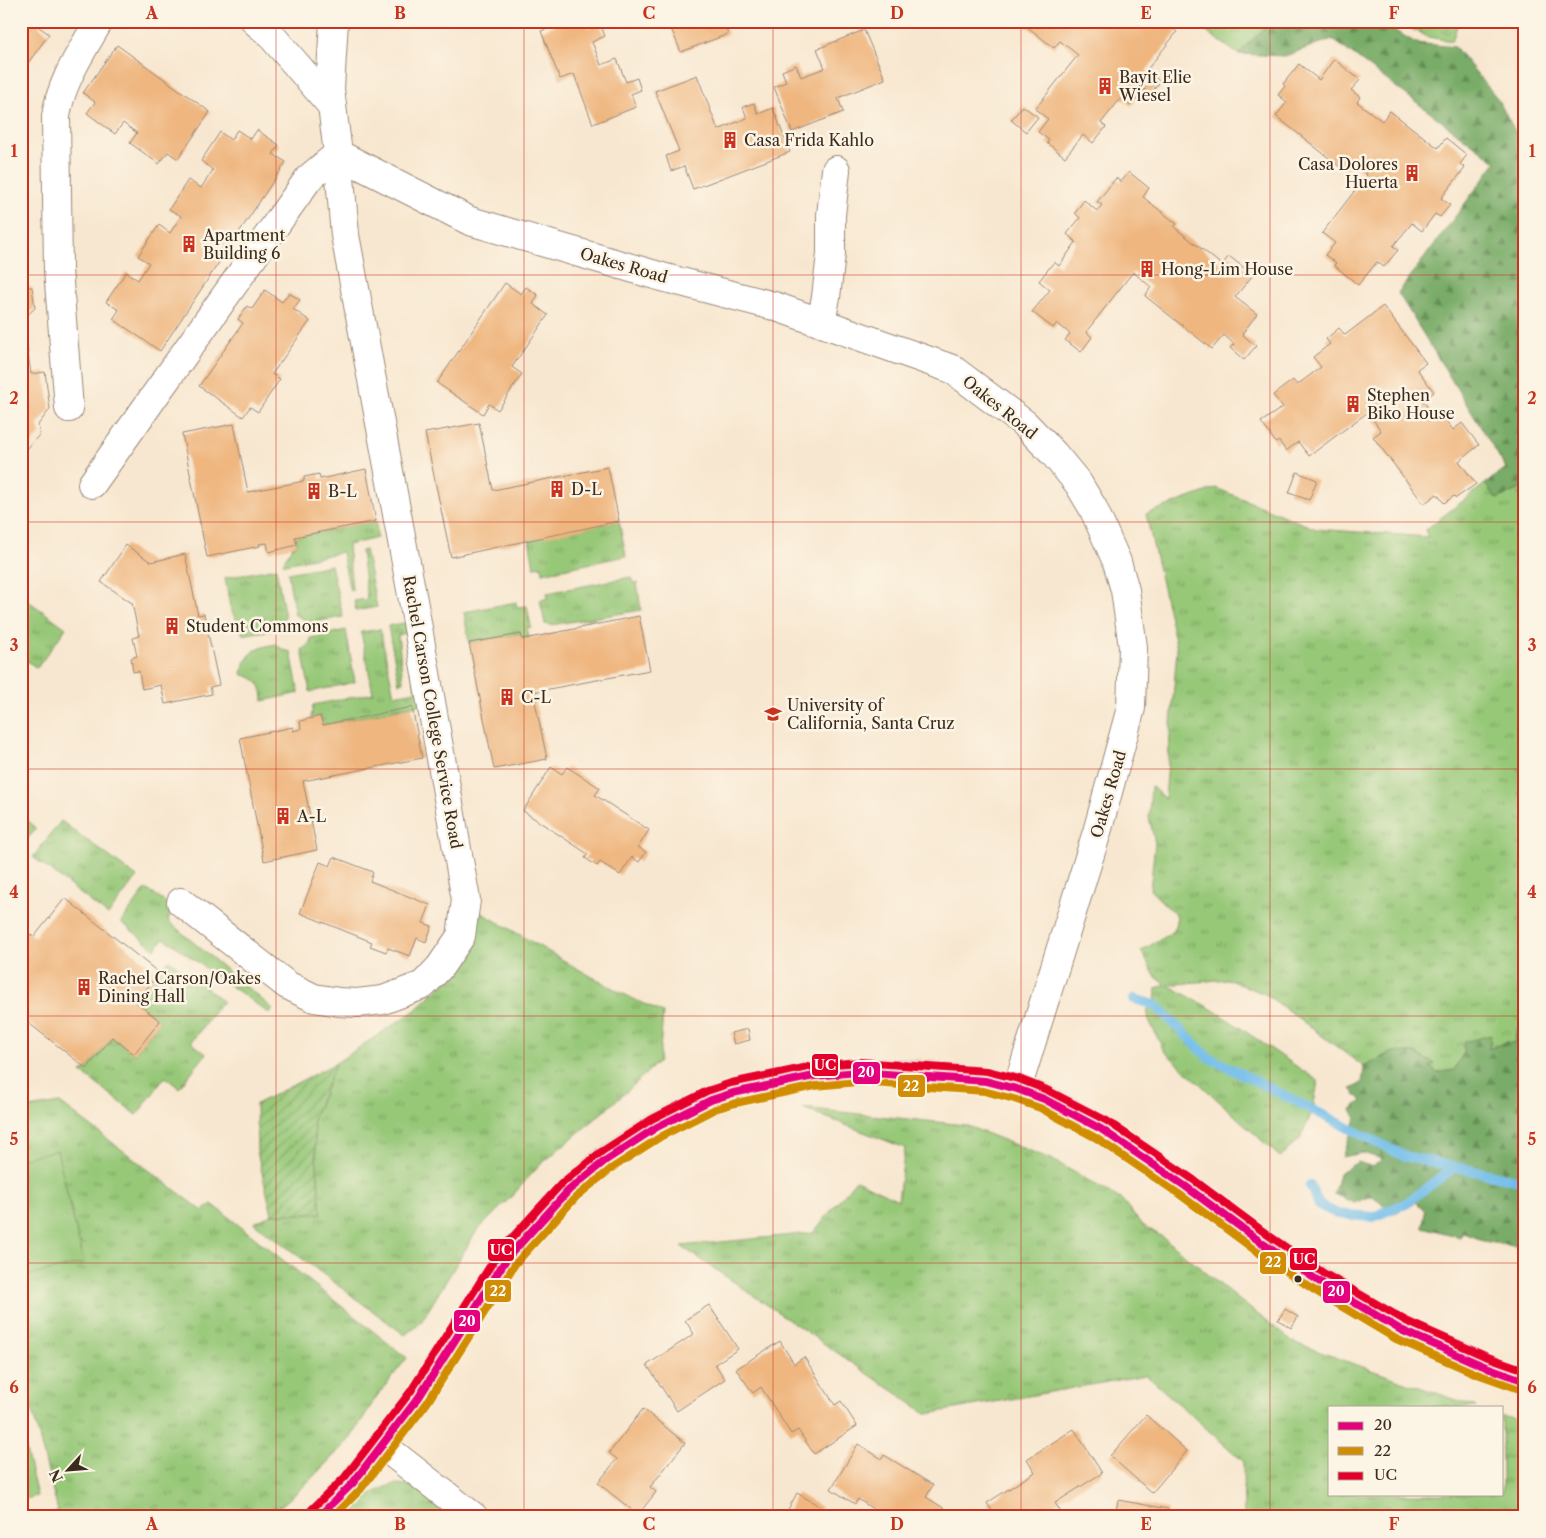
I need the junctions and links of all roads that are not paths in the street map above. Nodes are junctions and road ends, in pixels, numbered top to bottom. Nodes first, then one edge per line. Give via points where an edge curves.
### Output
1 (99, 21) edge
2 (254, 21) edge
3 (334, 21) edge
4 (332, 106) junction
5 (338, 154) junction
6 (836, 170) dead end
7 (820, 322) junction
8 (69, 408) dead end
9 (92, 484) dead end
10 (181, 902) dead end
11 (1018, 1089) junction
12 (1525, 1381) edge
13 (382, 1445) junction
14 (318, 1517) edge
15 (474, 1517) edge

1 - 8 street via 58,101 56,117 58,270
2 - 4 street
3 - 4 street, Rachel Carson College Service Road
4 - 5 street, Rachel Carson College Service Road
5 - 7 street, Oakes Road via 470,220
5 - 9 street via 309,178
5 - 10 street, Rachel Carson College Service Road via 345,235 466,900 461,936 423,985 383,1000 339,1002 314,998 286,985
6 - 7 street via 831,215 832,254
7 - 11 street, Oakes Road via 952,369 1025,424 1078,483 1117,562 1125,590 1133,647 1131,708 1097,832
11 - 12 street via 1101,1129 1186,1186 1262,1243 1392,1325
11 - 13 street via 986,1081 912,1075 858,1072 814,1076 733,1093 657,1127 606,1160 569,1190 506,1258 419,1397
13 - 14 street via 352,1484
13 - 15 street

